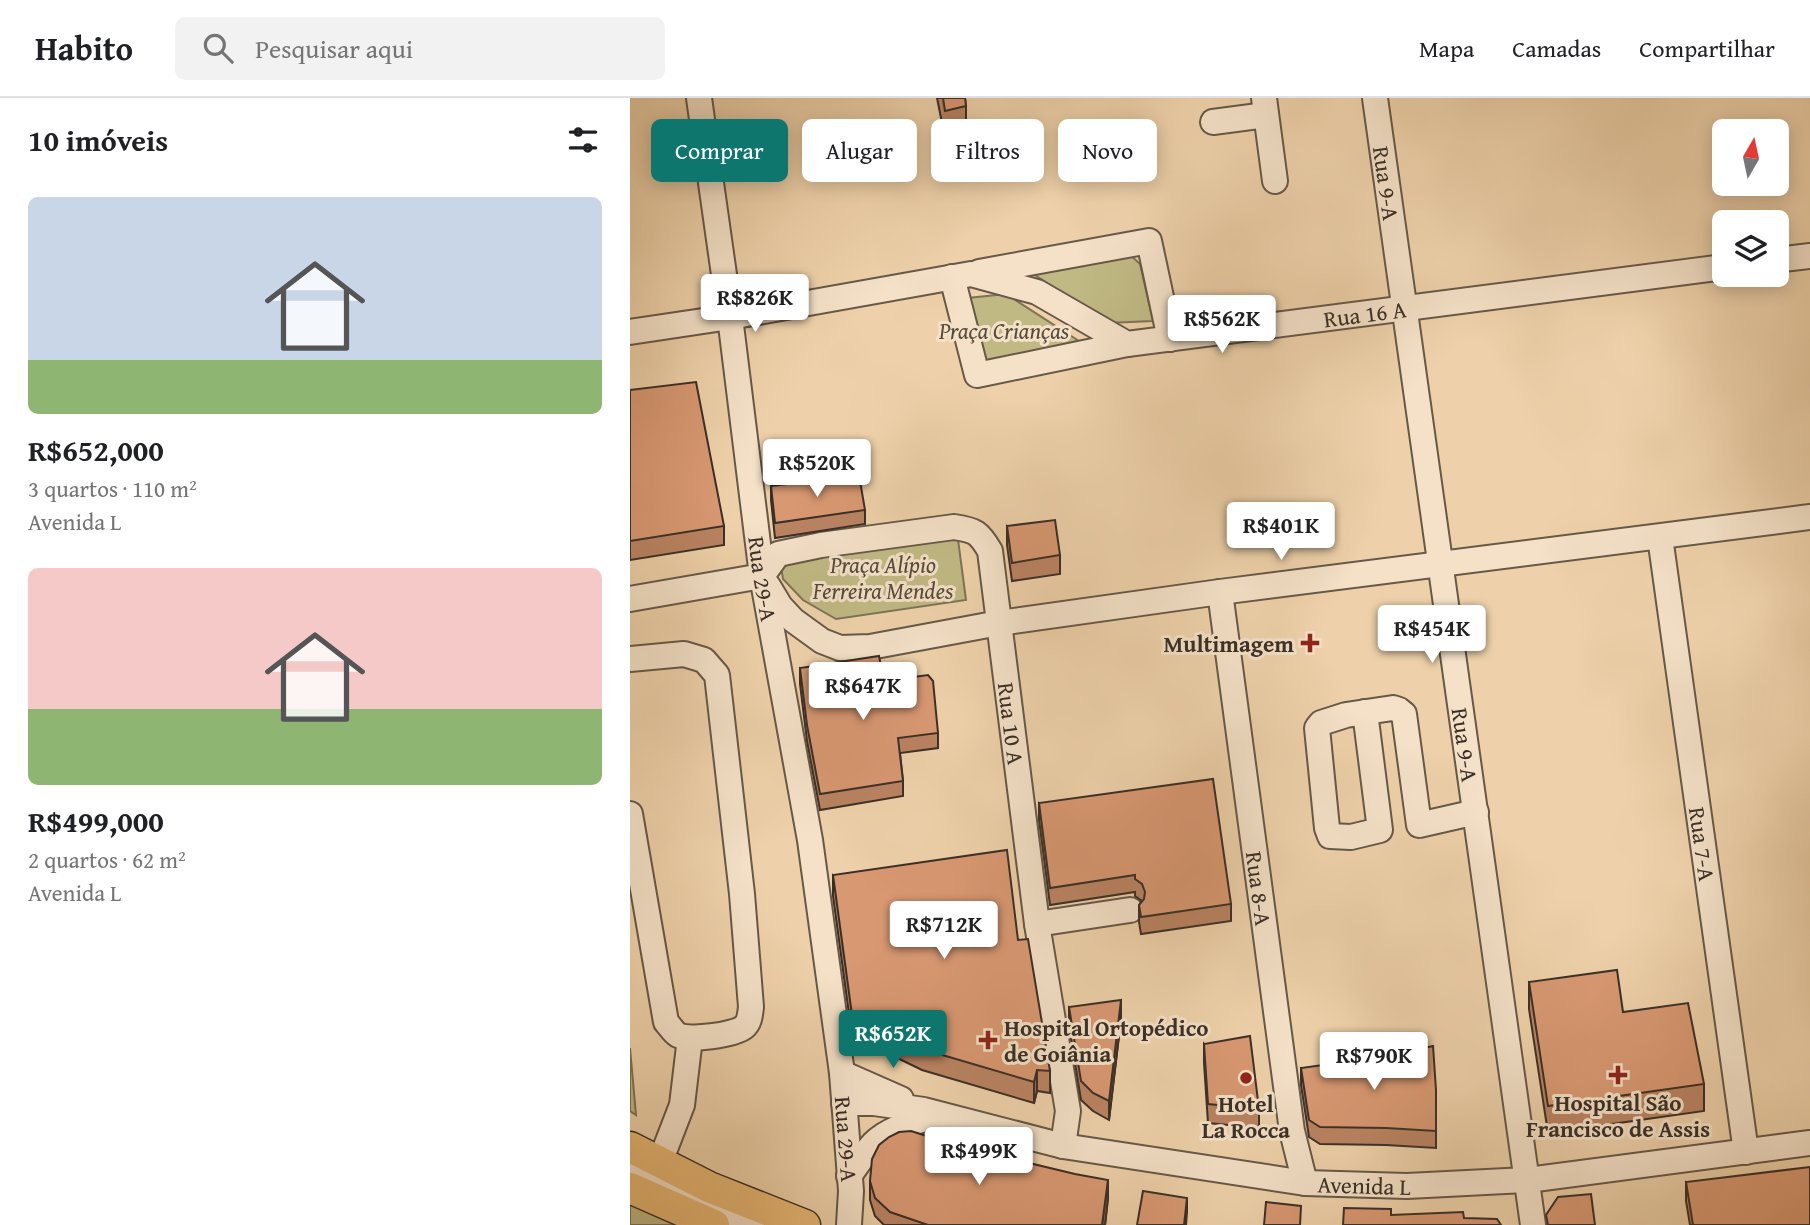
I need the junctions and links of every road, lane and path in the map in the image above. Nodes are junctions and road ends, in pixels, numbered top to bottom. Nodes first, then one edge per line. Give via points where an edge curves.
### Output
1 (699, 98) edge
2 (1378, 98) edge
3 (1265, 107) edge
4 (1213, 122) dead end
5 (1275, 181) dead end
6 (1810, 256) edge
7 (1789, 258) edge
8 (1712, 269) edge
9 (962, 276) junction
10 (1405, 309) junction
11 (730, 317) junction
12 (630, 332) edge
13 (1170, 339) junction
14 (1127, 344) junction
15 (1810, 517) edge
16 (1660, 537) junction
17 (1441, 565) junction
18 (762, 576) junction
19 (1220, 592) junction
20 (630, 599) edge
21 (999, 623) junction
22 (630, 659) edge
23 (1365, 712) junction
24 (630, 814) edge
25 (1477, 820) junction
26 (1425, 824) junction
27 (1380, 830) junction
28 (1130, 910) dead end
29 (1037, 924) junction
30 (690, 1038) junction
31 (842, 1073) junction
32 (844, 1103) junction
33 (933, 1112) junction
34 (1810, 1143) edge
35 (1063, 1146) junction
36 (630, 1147) edge
37 (1746, 1152) junction
38 (660, 1162) junction
39 (630, 1168) edge
40 (849, 1175) junction
41 (1528, 1180) junction
42 (1305, 1183) junction
43 (630, 1188) edge
44 (714, 1225) edge
45 (757, 1225) edge
46 (805, 1225) edge
47 (849, 1225) edge
48 (1533, 1225) edge

1 - 11 street, Rua 29-A
2 - 10 street, Rua 9-A
3 - 4 street
3 - 5 street
6 - 7 street
8 - 10 street, Rua 16 A
9 - 11 street
9 - 13 street via 1149,241
9 - 14 street via 1037,292
9 - 14 street, Rua 16 A via 976,375
10 - 13 street, Rua 16 A
10 - 17 street, Rua 9-A
11 - 12 street
11 - 18 street, Rua 29-A
13 - 14 street, Rua 16 A
15 - 16 street
16 - 17 street
16 - 37 street, Rua 7-A
17 - 19 street
17 - 25 street, Rua 9-A
18 - 20 street
18 - 21 street via 793,620 840,648 870,648
18 - 21 street, Rua 10 A via 778,554 847,541 969,529 981,535 990,551
18 - 31 street, Rua 29-A via 810,840
19 - 21 street
19 - 42 street, Rua 8-A via 1292,1131
21 - 29 street, Rua 10 A
22 - 30 street via 684,654 704,660 717,676 751,1007 746,1026 735,1032
23 - 26 street via 1393,708 1404,714
23 - 27 street
23 - 27 street via 1317,728 1327,828 1331,836 1351,837
24 - 30 street via 666,1022 676,1034
25 - 26 street
25 - 41 street, Rua 9-A
26 - 27 street
28 - 29 street
29 - 35 street, Rua 10 A via 1068,1111
30 - 38 street via 682,1105
31 - 32 street, Rua 29-A
31 - 33 street, Avenida L
32 - 33 street, Avenida L
32 - 40 street, Rua 29-A
33 - 35 street, Avenida L
33 - 40 street via 883,1136
34 - 37 street, Avenida L
35 - 42 street, Avenida L
36 - 38 main road
37 - 41 street, Avenida L
38 - 46 main road
39 - 45 street
40 - 47 street, Rua 29-A
41 - 42 street, Avenida L via 1407,1186
41 - 48 street, Rua 9-A
43 - 44 main road

